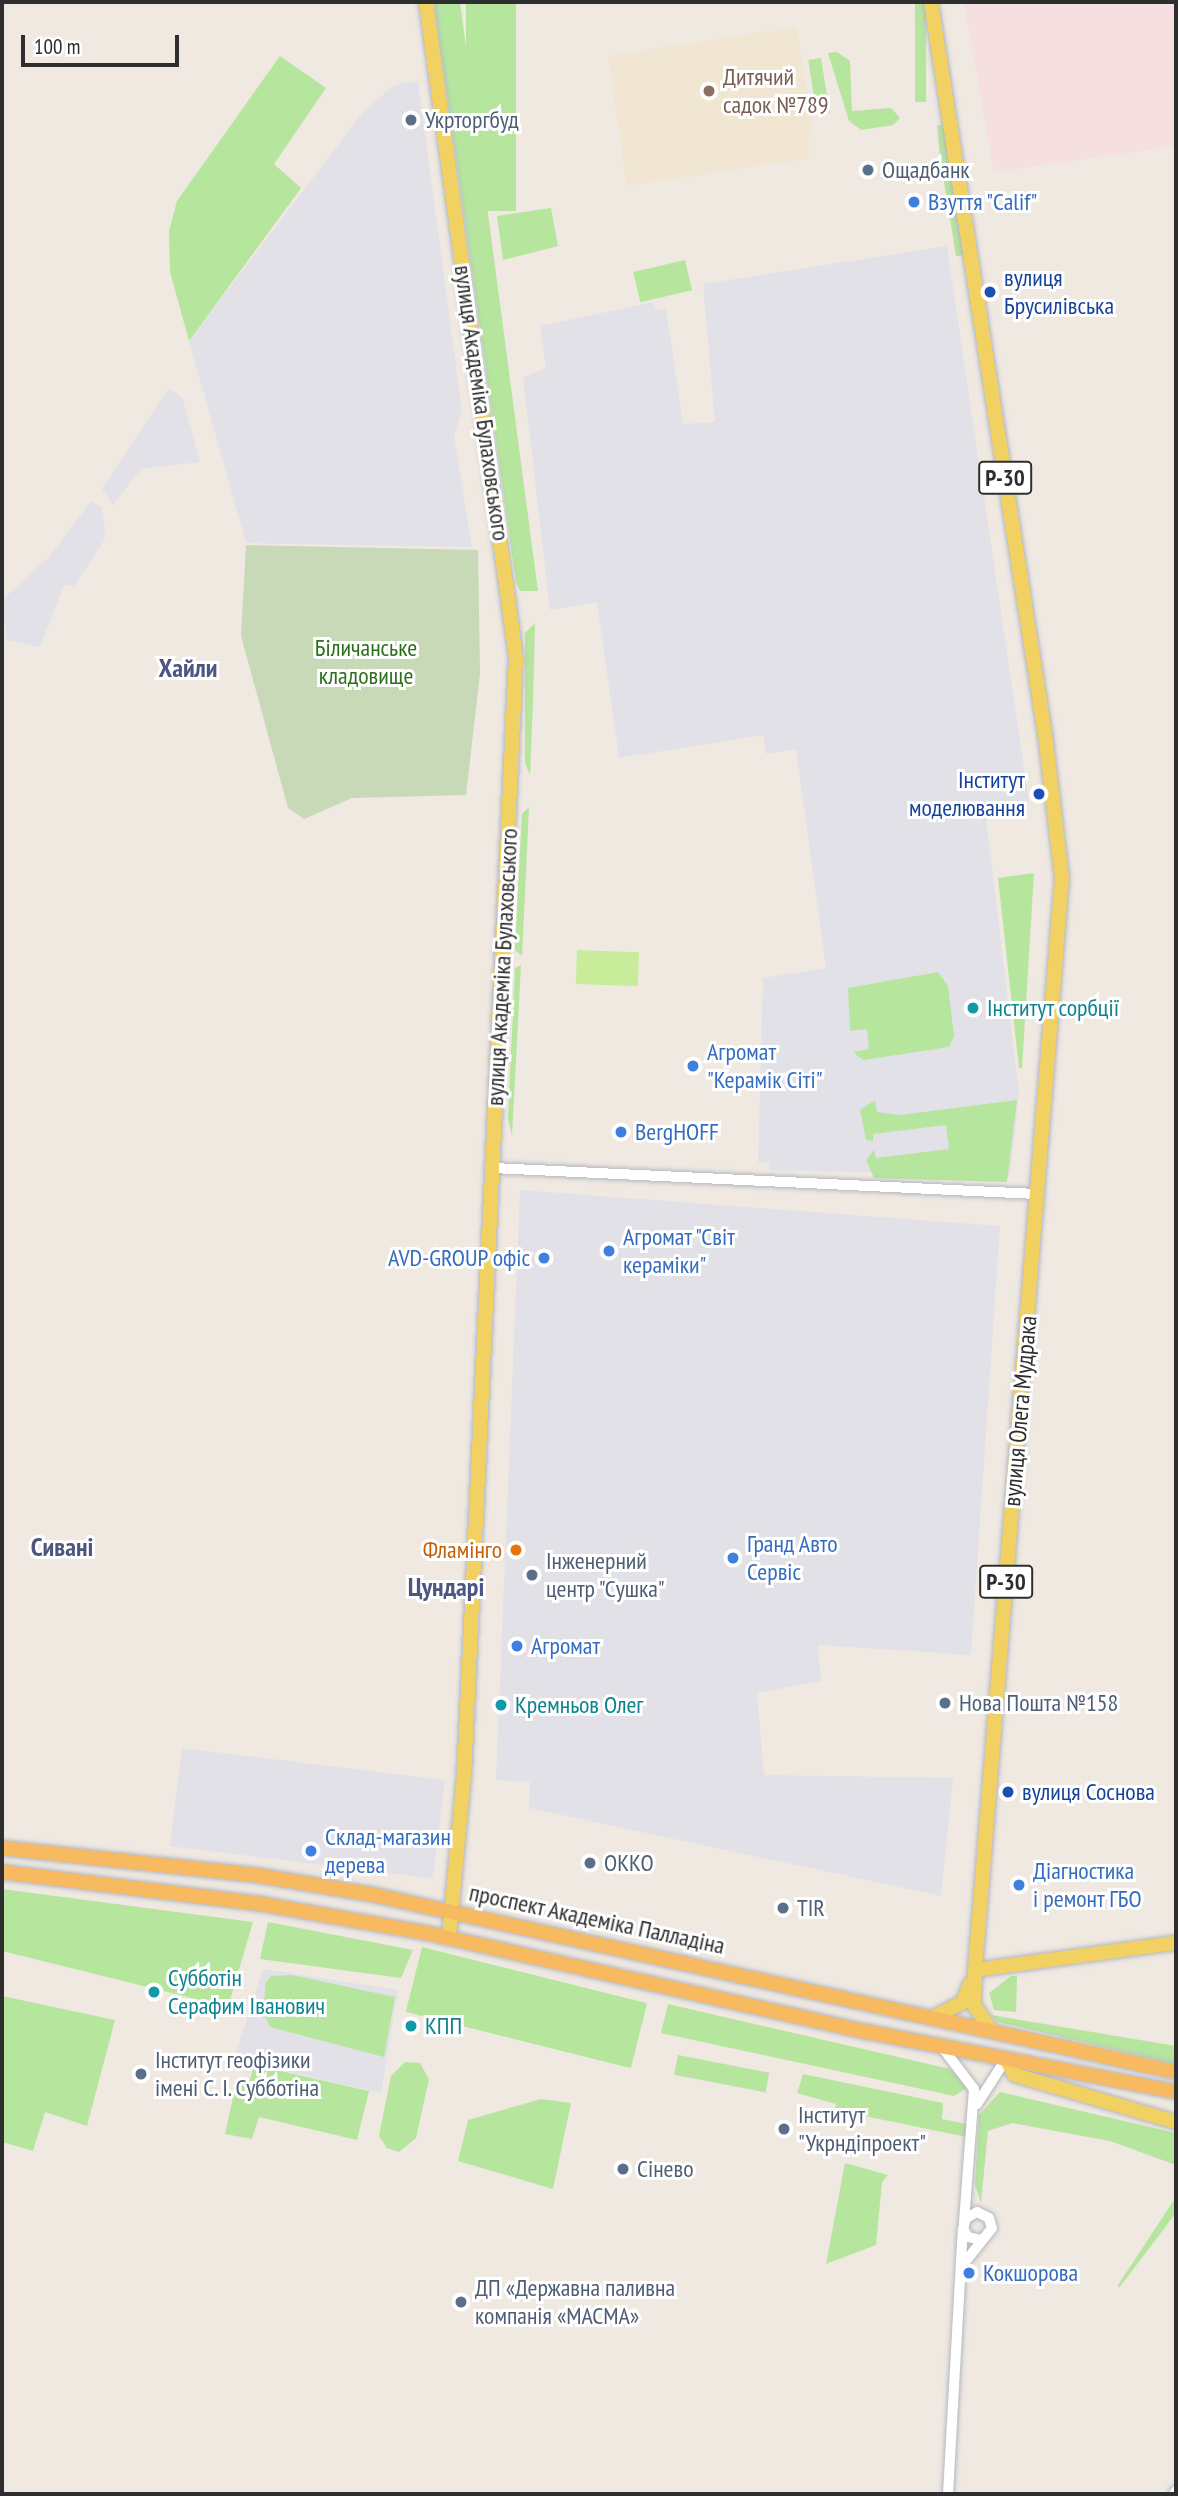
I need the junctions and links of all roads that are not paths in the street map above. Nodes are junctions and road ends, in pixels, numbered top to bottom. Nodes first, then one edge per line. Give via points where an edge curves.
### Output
1 (426, 2) edge
2 (931, 2) edge
3 (493, 1168) junction
4 (1037, 1194) junction
5 (2, 1848) edge
6 (2, 1872) edge
7 (454, 1912) junction
8 (449, 1938) junction
9 (1176, 1943) edge
10 (975, 1970) junction
11 (934, 2017) junction
12 (991, 2030) junction
13 (942, 2048) junction
14 (1006, 2059) junction
15 (1176, 2072) edge
16 (1176, 2092) edge
17 (975, 2107) junction
18 (1176, 2122) edge
19 (967, 2192) junction
20 (982, 2213) junction
21 (963, 2226) junction
22 (981, 2241) junction
23 (961, 2272) junction
24 (948, 2494) edge

1 - 3 main road, вулиця Академіка Булаховського via 516,657
2 - 4 main road, вулиця Олега Мудрака / Р-30 via 1060,852 1062,905
3 - 4 street
3 - 7 main road, вулиця Академіка Булаховського
4 - 10 main road, вулиця Олега Мудрака / Р-30
5 - 7 highway, проспект Академіка Палладіна via 255,1875
6 - 8 highway, проспект Академіка Палладіна via 262,1904
7 - 8 main road, вулиця Академіка Булаховського
7 - 11 highway, проспект Академіка Палладіна
8 - 13 highway, проспект Академіка Палладіна
9 - 10 main road
10 - 11 main road, вулиця Олега Мудрака / Р-30 via 963,2002
10 - 12 main road, вулиця Олега Мудрака / Р-30 via 974,2005
11 - 12 highway, проспект Академіка Палладіна
12 - 15 highway, проспект Академіка Палладіна
13 - 14 highway, проспект Академіка Палладіна
13 - 17 street via 971,2081
14 - 16 highway, проспект Академіка Палладіна
14 - 17 street
14 - 18 main road via 1015,2076
17 - 19 street
19 - 20 street
19 - 21 street
20 - 21 street via 971,2214
20 - 22 street via 992,2228
21 - 22 street via 971,2240
21 - 23 street
22 - 23 street
23 - 24 street

